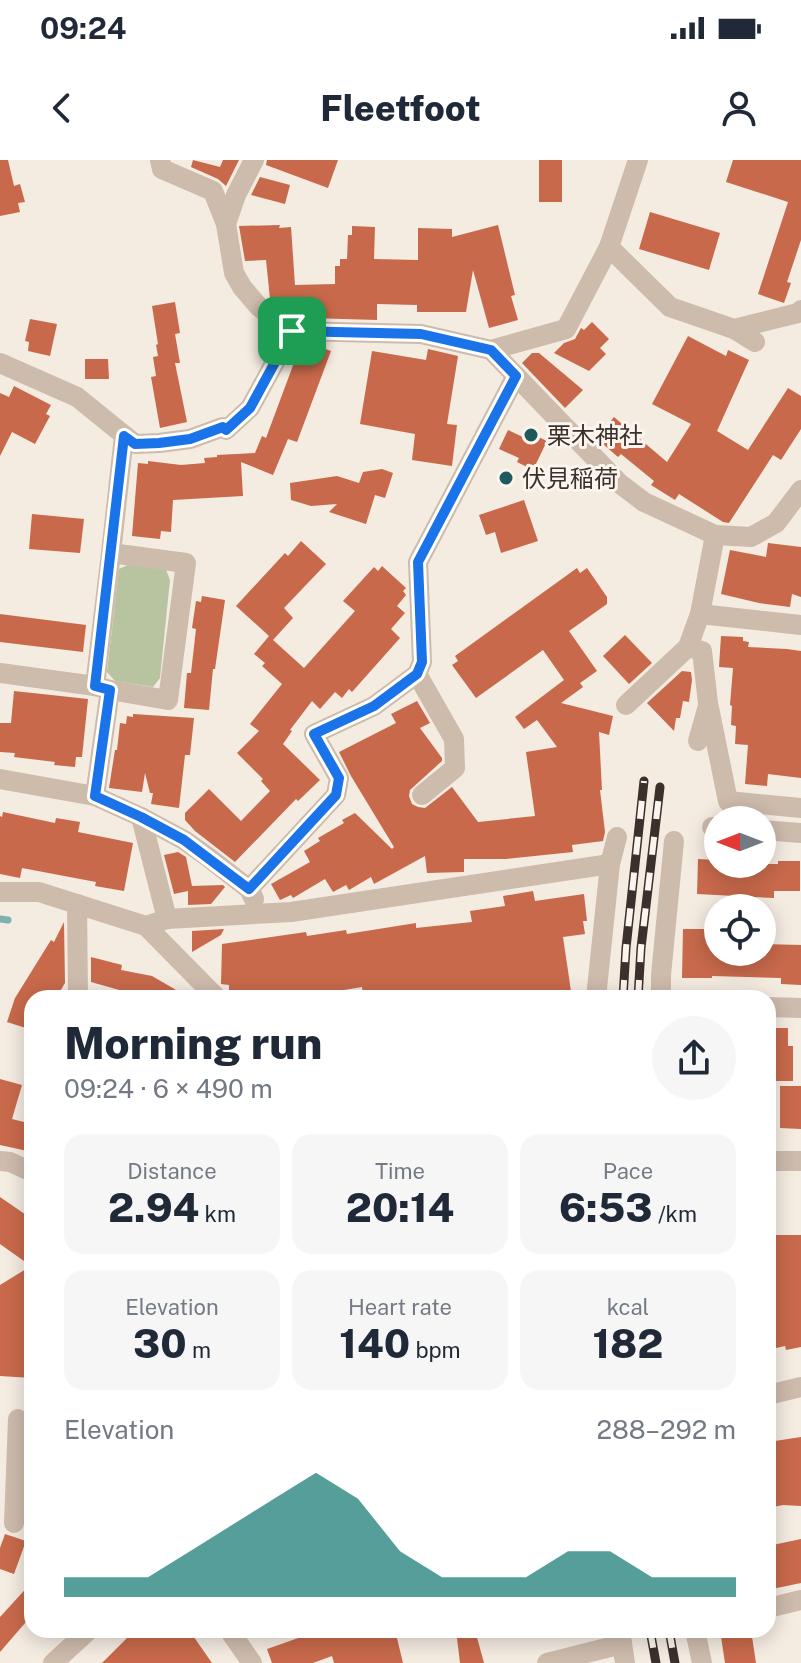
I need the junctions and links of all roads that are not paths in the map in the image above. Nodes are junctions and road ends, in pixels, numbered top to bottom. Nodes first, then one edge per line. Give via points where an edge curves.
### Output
1 (160, 160) edge
2 (254, 160) edge
3 (638, 160) edge
4 (226, 224) junction
5 (609, 247) junction
6 (801, 310) edge
7 (734, 329) junction
8 (292, 331) junction
9 (755, 342) dead end
10 (491, 350) junction
11 (0, 363) edge
12 (516, 376) junction
13 (124, 436) junction
14 (801, 490) edge
15 (715, 535) junction
16 (111, 553) junction
17 (700, 614) junction
18 (801, 625) edge
19 (688, 647) junction
20 (0, 673) edge
21 (417, 674) junction
22 (103, 688) junction
23 (708, 703) junction
24 (626, 705) dead end
25 (698, 741) dead end
26 (0, 779) edge
27 (422, 795) dead end
28 (95, 796) junction
29 (801, 808) edge
30 (141, 817) junction
31 (776, 831) edge
32 (801, 833) edge
33 (617, 837) dead end
34 (674, 841) dead end
35 (610, 864) junction
36 (249, 889) junction
37 (0, 892) edge
38 (77, 904) junction
39 (261, 914) junction
40 (167, 919) junction
41 (146, 926) junction
42 (78, 990) edge
43 (207, 990) edge
44 (597, 990) edge
45 (661, 990) edge
46 (776, 1007) edge
47 (801, 1008) edge
48 (0, 1161) edge
49 (776, 1161) edge
50 (801, 1161) edge
51 (24, 1168) edge
52 (801, 1387) edge
53 (776, 1393) edge
54 (18, 1419) dead end
55 (15, 1523) edge
56 (801, 1600) edge
57 (776, 1606) edge
58 (80, 1638) edge
59 (235, 1638) edge
60 (697, 1638) edge
61 (622, 1646) edge
62 (53, 1663) edge
63 (252, 1663) edge
64 (547, 1663) edge
65 (702, 1663) edge

1 - 4 street via 162,169 213,191
2 - 4 street
3 - 5 street
4 - 8 street via 234,273 242,287
5 - 7 street via 670,307
5 - 10 street via 566,329
6 - 7 street
7 - 9 street
8 - 10 street via 421,334
8 - 13 street via 250,408 226,430 159,443 135,444
10 - 12 street
11 - 13 street via 77,397
12 - 15 street via 619,483 644,502
12 - 21 street via 418,562 422,662
13 - 16 street
14 - 15 street via 776,523 751,537
15 - 17 street
16 - 22 street
16 - 22 street via 186,563 168,700
17 - 18 street
17 - 19 street
19 - 23 street via 702,651
19 - 24 street
20 - 22 street
21 - 27 street via 454,739 455,753 455,768
21 - 36 street via 374,706 314,734 339,778 336,795
22 - 28 street
23 - 25 street
23 - 29 street via 728,801
26 - 28 street
28 - 30 street
30 - 36 street via 184,840
30 - 40 street
31 - 32 street
33 - 35 street
34 - 45 street
35 - 39 street
35 - 44 street
36 - 39 street
37 - 38 street via 39,892
38 - 41 street
38 - 42 street
39 - 40 street
40 - 41 street
41 - 43 street
46 - 47 street
48 - 51 street
49 - 50 street
52 - 53 street
54 - 55 street
56 - 57 street
58 - 62 street
59 - 63 street
60 - 65 street
61 - 64 street

